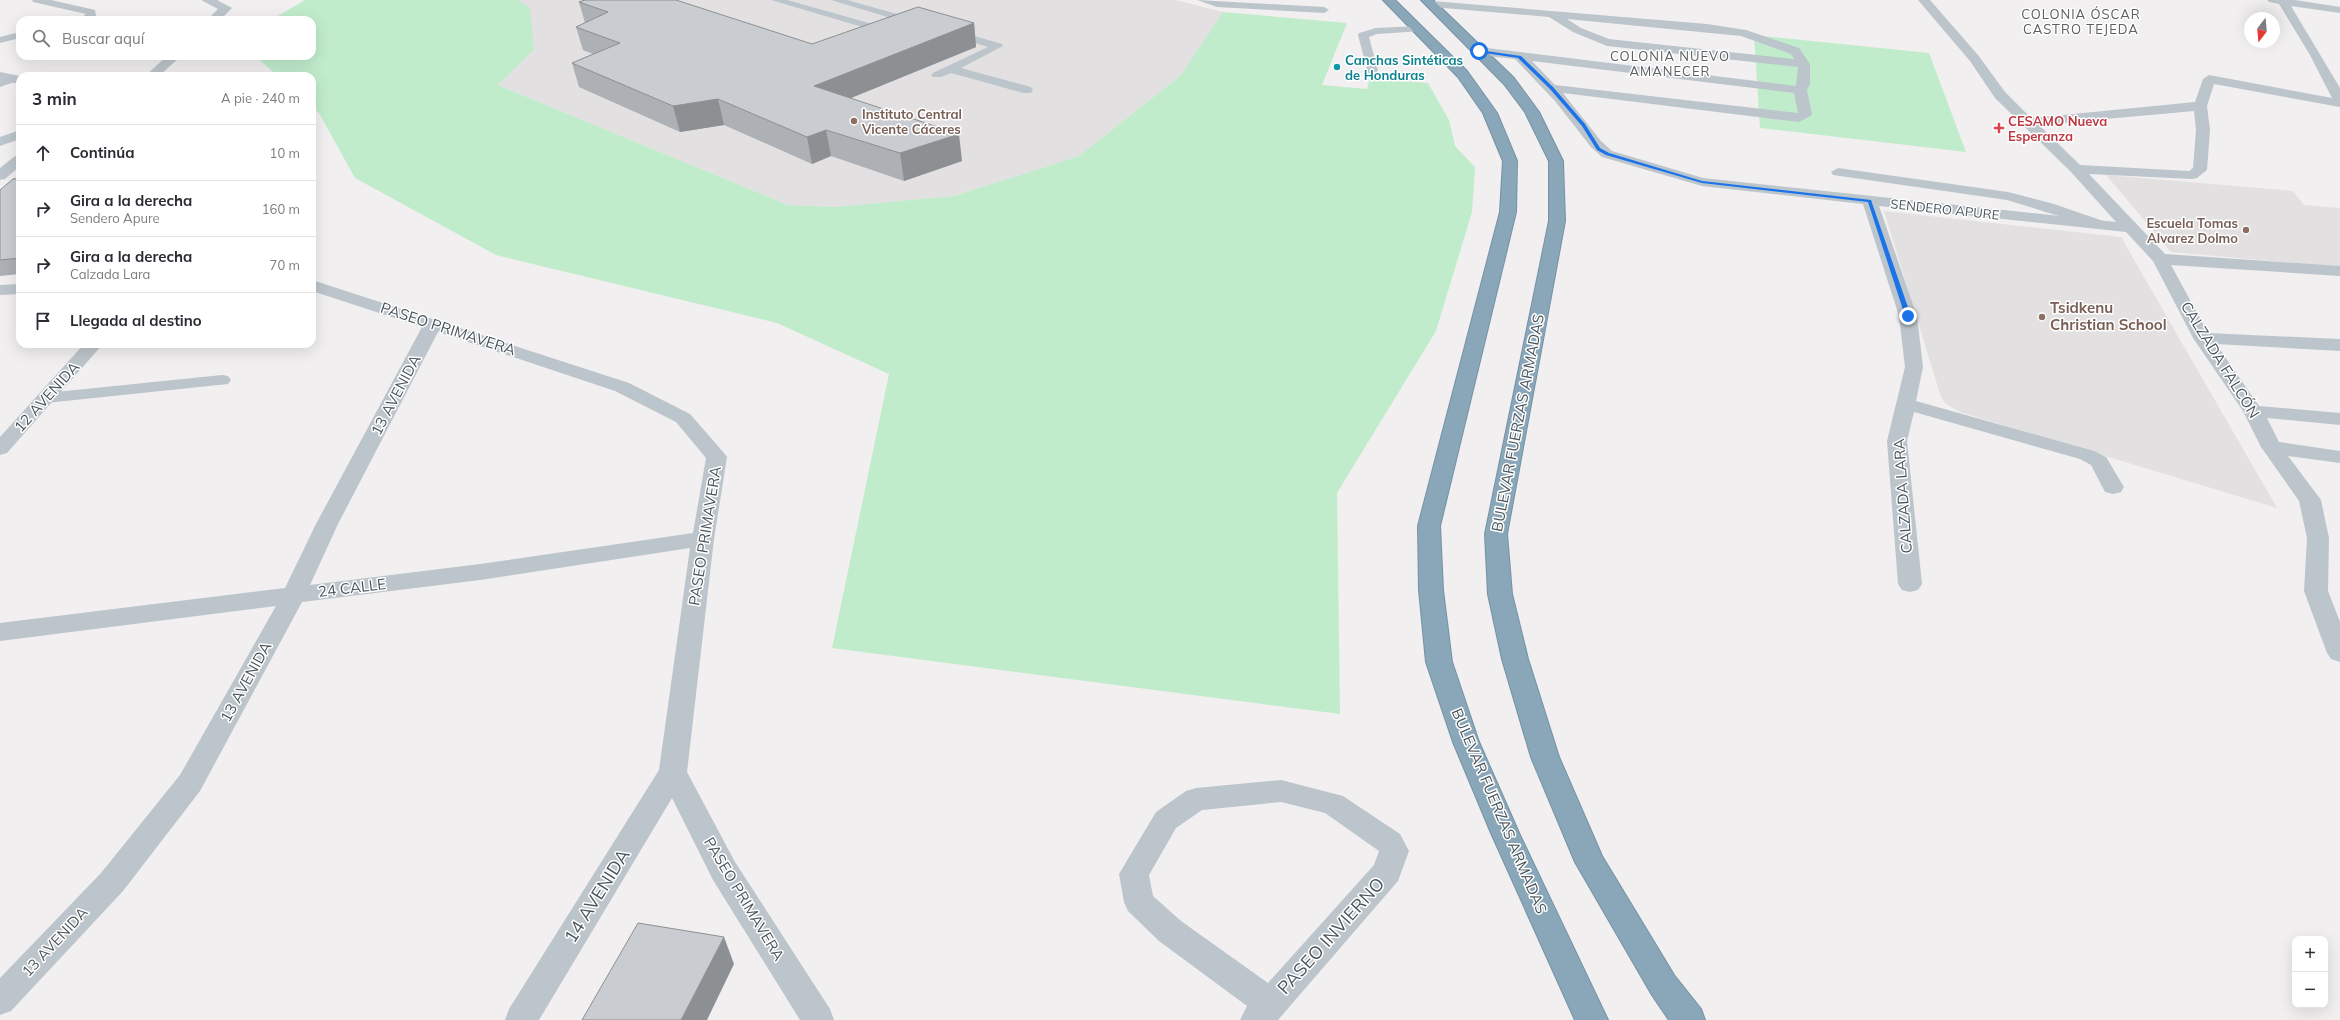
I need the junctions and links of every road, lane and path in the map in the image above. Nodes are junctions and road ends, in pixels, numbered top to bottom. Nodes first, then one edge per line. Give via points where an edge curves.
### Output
1 (37, 0) edge
2 (207, 0) edge
3 (239, 0) edge
4 (776, 0) edge
5 (836, 0) edge
6 (1202, 0) edge
7 (1389, 0) edge
8 (1924, 0) edge
9 (2277, 1) edge
10 (1429, 2) edge
11 (1248, 3) edge
12 (226, 8) junction
13 (1324, 10) dead end
14 (2340, 10) edge
15 (1552, 14) junction
16 (91, 16) edge
17 (217, 16) edge
18 (916, 22) junction
19 (1418, 28) junction
20 (890, 32) junction
21 (16, 36) edge
22 (867, 39) edge
23 (0, 40) edge
24 (1479, 51) junction
25 (1520, 57) junction
26 (170, 60) edge
27 (1804, 64) junction
28 (951, 69) junction
29 (1372, 71) dead end
30 (156, 72) edge
31 (937, 75) dead end
32 (0, 76) edge
33 (16, 79) edge
34 (0, 83) edge
35 (1551, 88) junction
36 (1027, 90) dead end
37 (1800, 90) junction
38 (2340, 101) edge
39 (2200, 106) junction
40 (2029, 122) junction
41 (16, 136) edge
42 (0, 142) edge
43 (16, 162) edge
44 (2076, 169) junction
45 (1838, 172) dead end
46 (0, 176) edge
47 (1870, 201) junction
48 (2101, 225) junction
49 (2131, 228) junction
50 (2160, 259) junction
51 (2340, 271) edge
52 (316, 286) edge
53 (16, 289) edge
54 (0, 290) edge
55 (433, 324) junction
56 (2202, 338) junction
57 (2340, 345) edge
58 (90, 348) edge
59 (222, 380) dead end
60 (46, 398) junction
61 (1906, 404) junction
62 (2253, 411) junction
63 (2340, 419) edge
64 (2271, 447) junction
65 (0, 449) edge
66 (2340, 457) edge
67 (2113, 487) dead end
68 (703, 539) junction
69 (1910, 584) dead end
70 (294, 596) junction
71 (0, 632) edge
72 (2340, 653) edge
73 (673, 772) junction
74 (0, 1000) edge
75 (1263, 1012) edge
76 (521, 1020) edge
77 (818, 1020) edge
78 (1592, 1020) edge
79 (1689, 1020) edge

1 - 16 lane via 91,12
2 - 12 street
3 - 12 street
4 - 20 lane
5 - 18 lane
6 - 11 lane via 1217,4
7 - 19 highway, BULEVAR FUERZAS ARMADAS
8 - 40 street, CALZADA FALCÓN via 1974,58 2000,95
9 - 14 street
9 - 38 street via 2316,55
10 - 15 street
10 - 24 highway, BULEVAR FUERZAS ARMADAS
11 - 13 lane
12 - 17 street
15 - 27 street via 1577,30 1607,42
15 - 27 street via 1742,34 1796,51
18 - 20 lane
18 - 28 lane via 998,46
19 - 29 lane via 1376,31 1363,35
19 - 78 highway, BULEVAR FUERZAS ARMADAS via 1463,74 1490,113 1510,161 1508,212 1429,526 1431,590 1439,662 1475,763
20 - 22 lane
21 - 23 lane
24 - 25 street
24 - 79 highway, BULEVAR FUERZAS ARMADAS via 1509,81 1532,112 1556,162 1558,182 1558,221 1496,534 1500,594 1515,659 1545,757 1590,862 1663,985
25 - 35 street, SENDERO APURE
25 - 37 street
26 - 30 street
27 - 37 street via 1804,84
28 - 31 lane
28 - 36 lane
32 - 33 street
33 - 34 lane
35 - 37 street via 1799,118 1805,115
35 - 47 street, SENDERO APURE via 1583,125 1598,149 1607,154 1702,182
38 - 39 street via 2209,79
39 - 40 street
39 - 44 street via 2200,170 2192,175
40 - 44 street, CALZADA FALCÓN
41 - 42 street
43 - 46 street
44 - 49 street, CALZADA FALCÓN
45 - 48 lane via 2008,196
47 - 48 street, SENDERO APURE
47 - 61 street, CALZADA LARA via 1908,316 1914,367
48 - 49 street, SENDERO APURE
49 - 50 street, CALZADA FALCÓN
50 - 51 street
50 - 56 street, CALZADA FALCÓN
52 - 55 street, PASEO PRIMAVERA
53 - 54 street
55 - 68 street, PASEO PRIMAVERA via 622,387 683,418 717,457
55 - 70 street, 13 AVENIDA via 327,524
56 - 57 street
56 - 62 street, CALZADA FALCÓN
58 - 60 street, 12 AVENIDA
59 - 60 lane
60 - 65 street, 12 AVENIDA
61 - 67 street via 2087,455 2099,461
61 - 69 street, CALZADA LARA via 1897,441
62 - 63 street
62 - 64 street, CALZADA FALCÓN
64 - 66 street
64 - 72 street, CALZADA FALCÓN via 2310,500 2318,538 2316,591
68 - 70 street, 24 CALLE
68 - 73 street, PASEO PRIMAVERA
70 - 71 street, 24 CALLE
70 - 74 street, 13 AVENIDA via 190,783 112,882
73 - 76 street, 14 AVENIDA
73 - 77 street, PASEO PRIMAVERA via 724,871
75 - 75 street, PASEO INVIERNO via 1139,902 1134,874 1166,820 1196,799 1281,791 1333,804 1376,832 1390,843 1394,851 1387,872

